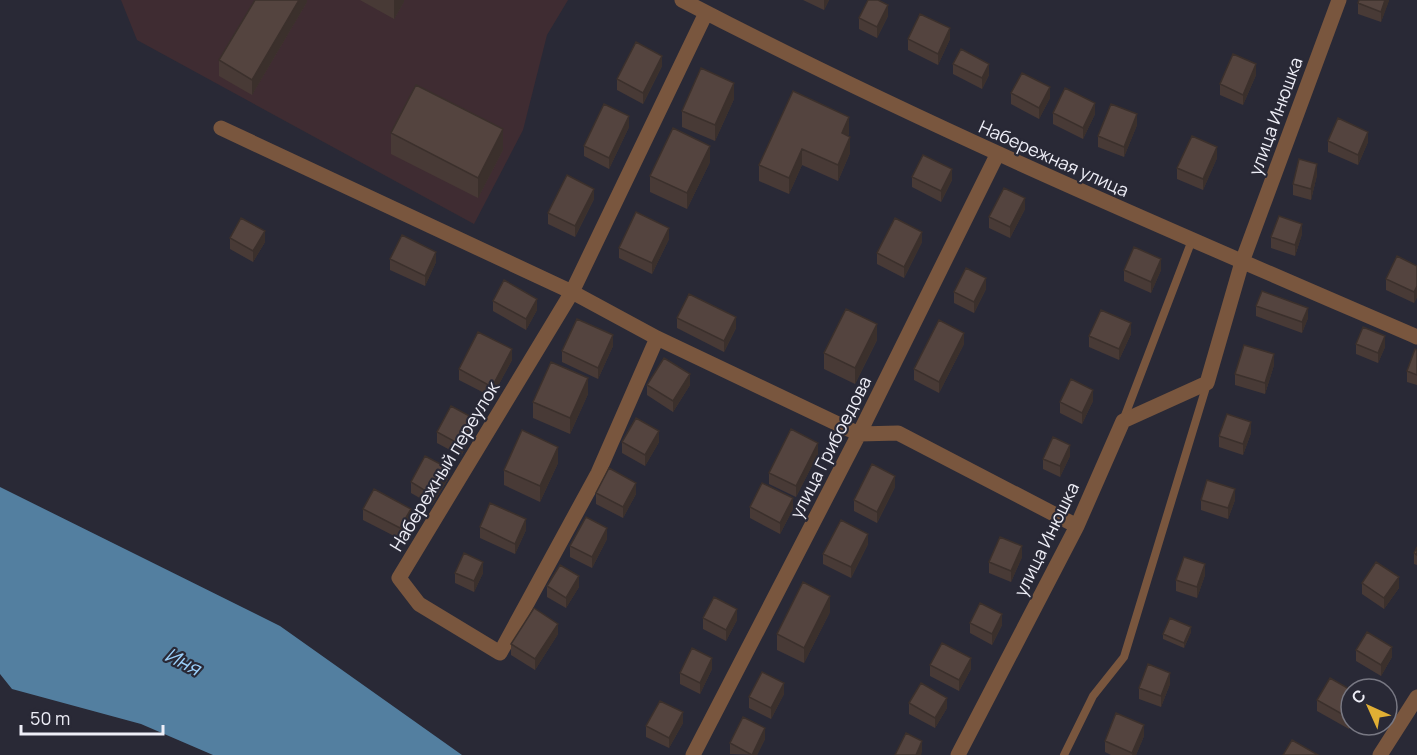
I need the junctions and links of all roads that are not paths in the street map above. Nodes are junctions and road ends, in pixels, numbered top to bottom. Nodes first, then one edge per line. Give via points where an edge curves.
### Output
1 (681, 0) edge
2 (1339, 0) edge
3 (706, 13) junction
4 (221, 128) dead end
5 (997, 155) junction
6 (1192, 240) junction
7 (1242, 262) junction
8 (572, 292) junction
9 (1417, 337) edge
10 (657, 338) junction
11 (1207, 383) junction
12 (1123, 421) junction
13 (859, 434) junction
14 (1077, 526) junction
15 (1417, 697) edge
16 (693, 755) edge
17 (958, 755) edge
18 (1064, 755) edge
19 (1380, 755) edge

1 - 3 street, Набережная улица
2 - 7 street, улица Инюшка
3 - 5 street, Набережная улица
3 - 8 street, Набережный переулок
4 - 8 street
5 - 6 street, Набережная улица
5 - 13 street, улица Грибоедова
6 - 7 street, Набережная улица
6 - 12 lane
7 - 9 street, Набережная улица
7 - 11 street, улица Инюшка
8 - 10 street
8 - 10 street, Набережный переулок via 399,578 419,604 500,653 598,473
10 - 13 street
11 - 12 street
11 - 18 lane, улица Инюшка via 1124,657 1093,696
12 - 14 street, улица Инюшка
13 - 14 street via 898,433
13 - 16 street, улица Грибоедова
14 - 17 street, улица Инюшка
15 - 19 street

